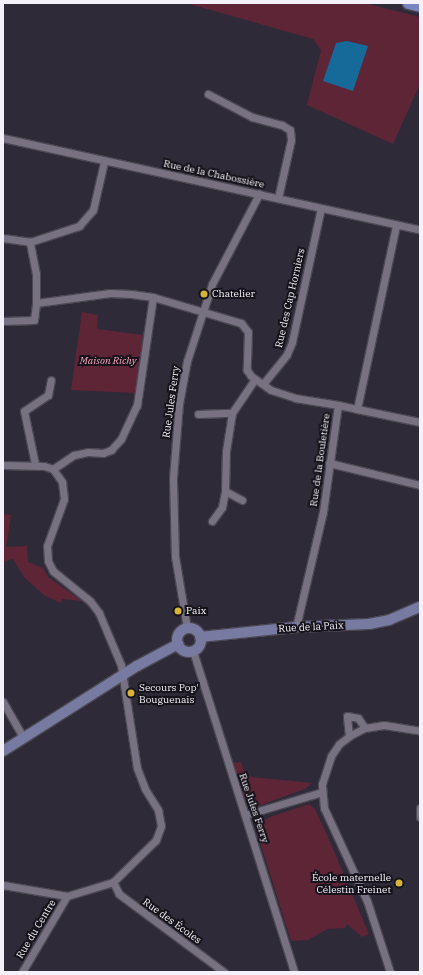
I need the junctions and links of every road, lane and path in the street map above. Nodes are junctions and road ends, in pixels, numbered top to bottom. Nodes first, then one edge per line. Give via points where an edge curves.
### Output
1 (408, 3) edge
2 (420, 6) edge
3 (208, 94) dead end
4 (3, 138) edge
5 (104, 162) junction
6 (259, 194) junction
7 (278, 198) junction
8 (321, 208) junction
9 (396, 225) junction
10 (420, 230) edge
11 (3, 238) edge
12 (30, 242) junction
13 (153, 297) junction
14 (36, 303) junction
15 (203, 310) junction
16 (3, 321) edge
17 (255, 378) junction
18 (51, 380) dead end
19 (263, 384) junction
20 (338, 405) junction
21 (357, 409) junction
22 (232, 413) junction
23 (198, 414) dead end
24 (420, 422) edge
25 (329, 463) junction
26 (35, 464) junction
27 (3, 465) edge
28 (53, 470) junction
29 (420, 485) edge
30 (225, 491) junction
31 (242, 500) dead end
32 (212, 521) dead end
33 (420, 607) edge
34 (296, 627) junction
35 (187, 628) junction
36 (200, 637) junction
37 (178, 644) junction
38 (193, 651) junction
39 (124, 674) junction
40 (3, 702) edge
41 (365, 728) junction
42 (420, 731) edge
43 (349, 736) junction
44 (23, 737) junction
45 (3, 751) edge
46 (322, 792) junction
47 (420, 808) edge
48 (245, 814) junction
49 (420, 818) edge
50 (113, 882) junction
51 (3, 885) edge
52 (67, 896) junction
53 (22, 972) edge
54 (224, 972) edge
55 (294, 972) edge
56 (390, 972) edge

1 - 2 main road
3 - 7 street via 244,114 282,124 290,130 291,140
4 - 5 street, Rue de la Chabossière
5 - 6 street, Rue de la Chabossière
5 - 12 street via 93,210 88,219 67,231
6 - 7 street, Rue de la Chabossière
6 - 15 street, Rue Jules Ferry via 222,261
7 - 8 street, Rue de la Chabossière
8 - 9 street, Rue de la Chabossière
8 - 19 street, Rue des Cap Horniers via 292,342 287,354
9 - 10 street, Rue de la Chabossière
9 - 21 street
11 - 12 street
12 - 14 street
13 - 14 street via 110,292
13 - 15 street
13 - 28 street via 137,405 121,439 111,450 74,455
14 - 16 street via 34,320
15 - 17 street via 246,326 248,370
15 - 35 street, Rue Jules Ferry via 187,361 179,404 173,478 175,556
17 - 19 street
17 - 22 street
18 - 26 street via 48,395 24,411
19 - 20 street via 271,390 295,398
20 - 21 street, Rue de la Bouletière
20 - 25 street, Rue de la Bouletière
21 - 24 street, Rue de la Bouletière
22 - 23 street
22 - 30 street via 226,451
25 - 29 street
25 - 34 street, Rue de la Bouletière via 323,512
26 - 27 street
26 - 28 street
28 - 39 street via 62,482 64,499 47,546 48,561 53,571 79,589 99,613
30 - 31 street
30 - 32 street via 222,507
33 - 34 street, Rue de la Paix via 389,620 369,624
34 - 36 street, Rue de la Paix
35 - 36 street via 195,630
35 - 37 street via 178,634
36 - 38 street via 199,646
37 - 38 street via 186,651
37 - 39 street
38 - 48 street, Rue Jules Ferry
39 - 44 street
39 - 50 street via 137,768 145,789 158,810 161,826 156,840
40 - 44 street
41 - 42 street via 392,725
41 - 43 street
41 - 43 street via 358,718 347,716
43 - 46 street via 330,756 324,773
44 - 45 street
46 - 48 street
46 - 56 street via 324,808 367,901
47 - 49 street
48 - 55 street, Rue Jules Ferry
50 - 52 street
50 - 54 street, Rue des Écoles via 114,887 125,898
51 - 52 street
52 - 53 street, Rue du Centre

